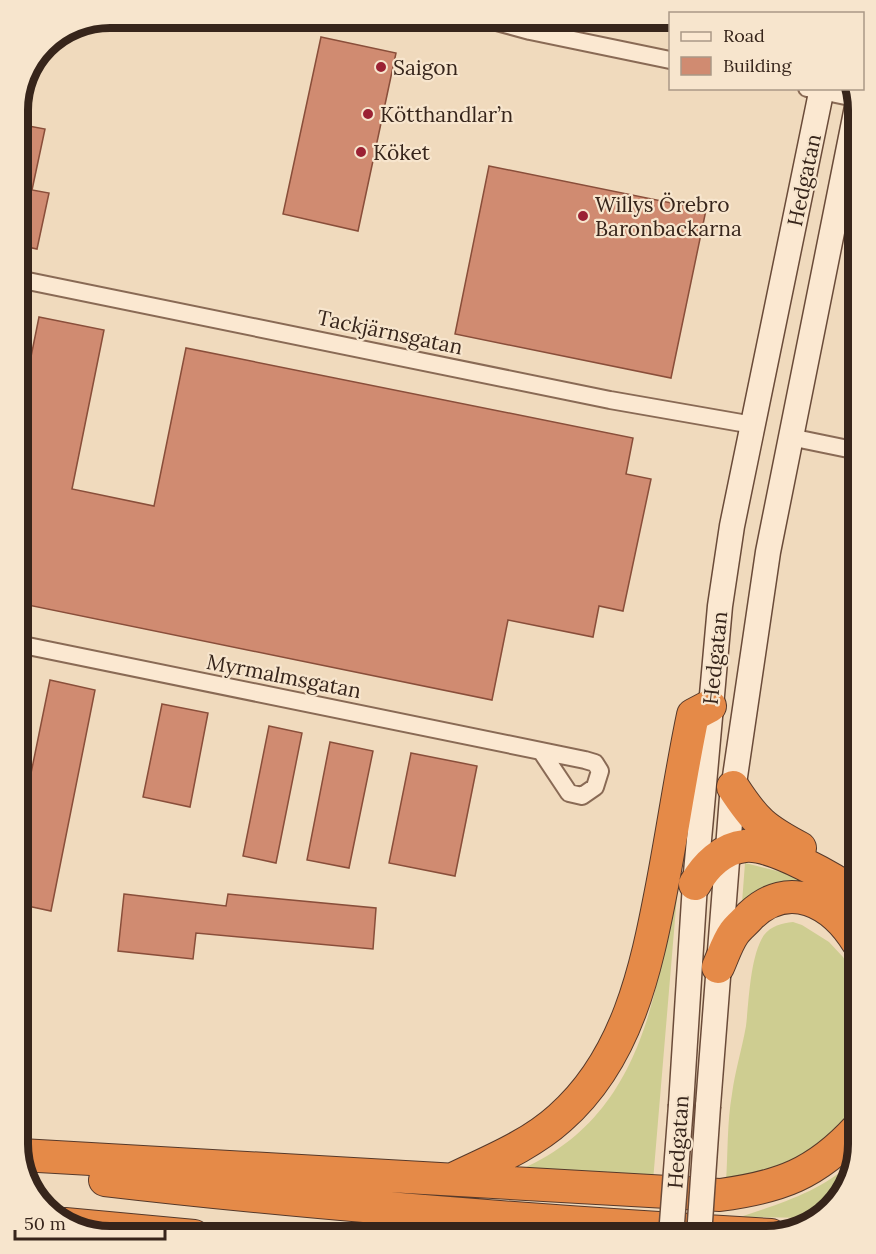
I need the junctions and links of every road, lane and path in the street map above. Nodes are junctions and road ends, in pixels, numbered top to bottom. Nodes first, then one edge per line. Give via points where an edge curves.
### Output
1 (521, 29) edge
2 (669, 60) edge
3 (817, 90) edge
4 (846, 96) edge
5 (848, 151) edge
6 (29, 281) edge
7 (753, 425) junction
8 (790, 437) junction
9 (848, 449) edge
10 (28, 646) edge
11 (710, 706) junction
12 (541, 751) dead end
13 (733, 792) junction
14 (728, 852) junction
15 (808, 866) junction
16 (695, 884) junction
17 (848, 889) edge
18 (848, 931) edge
19 (718, 967) junction
20 (848, 1139) edge
21 (29, 1156) edge
22 (33, 1171) edge
23 (450, 1181) junction
24 (614, 1226) edge
25 (672, 1226) edge
26 (700, 1226) edge

1 - 2 street
3 - 4 street
3 - 7 main road, Hedgatan
5 - 8 main road, Hedgatan
6 - 7 street, Tackjärnsgatan via 610,400
7 - 8 main road
7 - 11 main road, Hedgatan via 732,526
8 - 9 street
8 - 13 main road, Hedgatan via 768,552
10 - 12 street, Myrmalmsgatan
11 - 16 main road, Hedgatan
11 - 23 highway via 693,716 643,976 607,1063 577,1102 539,1135
13 - 14 main road, Hedgatan
13 - 15 highway via 773,834 807,853
14 - 15 highway via 753,846
14 - 16 highway via 704,869
14 - 19 main road, Hedgatan
15 - 17 highway
16 - 25 main road, Hedgatan, bridge
18 - 19 highway via 831,911 807,898 785,896 767,902 734,932
19 - 26 main road, Hedgatan, bridge
20 - 23 highway via 808,1171 777,1185 720,1195
21 - 23 highway
22 - 24 highway via 376,1209

